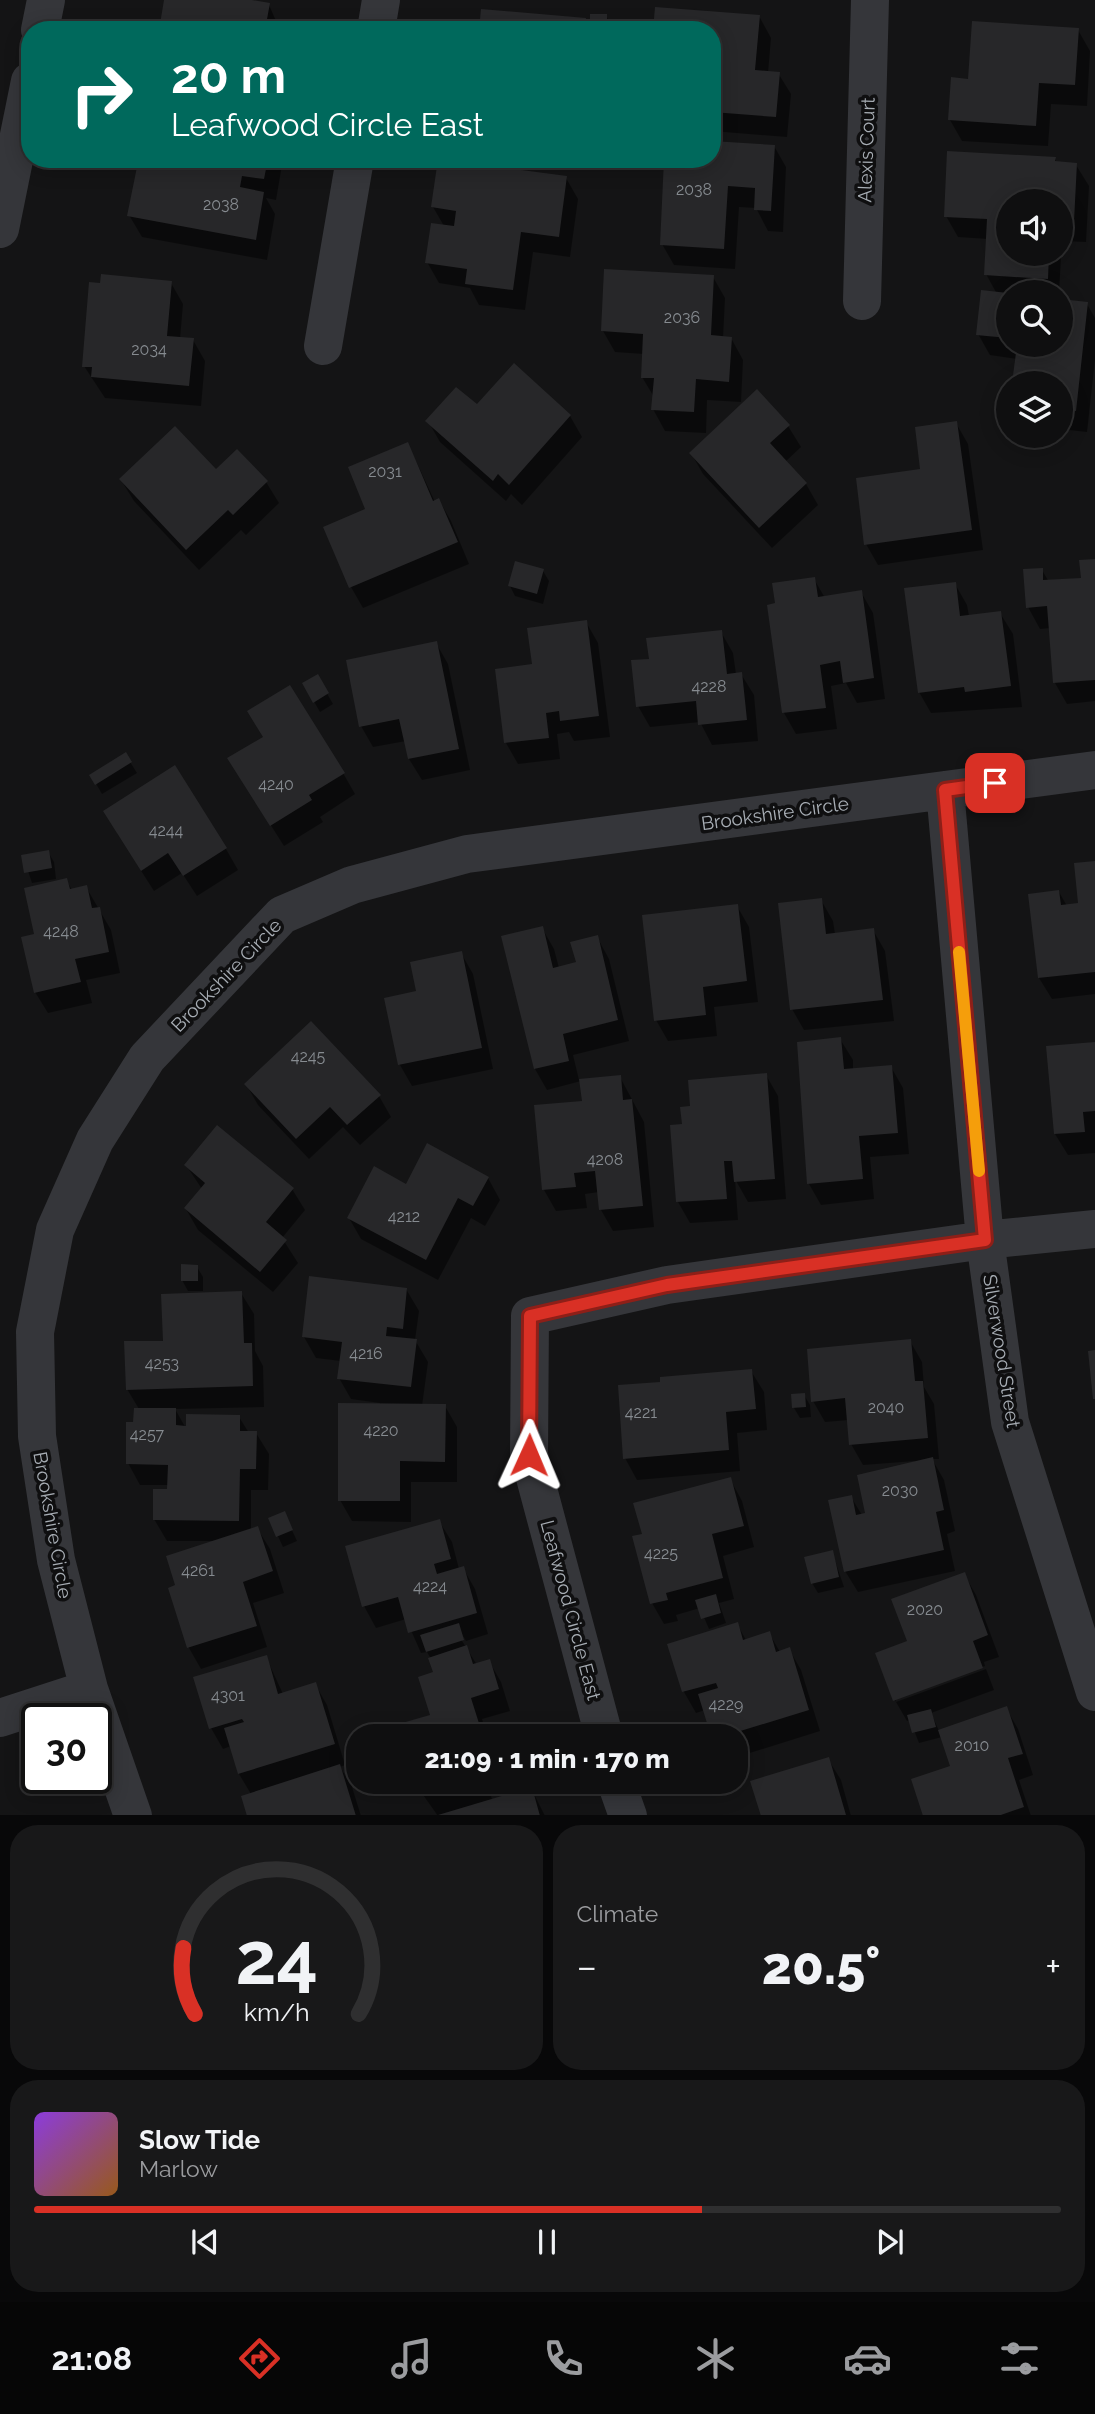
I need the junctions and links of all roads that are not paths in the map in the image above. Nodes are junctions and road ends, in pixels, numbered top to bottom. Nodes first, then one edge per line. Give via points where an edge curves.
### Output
1 (46, 0) edge
2 (381, 0) edge
3 (870, 0) edge
4 (42, 21) edge
5 (378, 21) edge
6 (21, 125) edge
7 (353, 168) edge
8 (0, 229) edge
9 (862, 301) dead end
10 (323, 346) dead end
11 (1095, 770) edge
12 (945, 790) junction
13 (1095, 1229) edge
14 (985, 1240) junction
15 (89, 1689) junction
16 (1095, 1692) edge
17 (0, 1718) edge
18 (601, 1724) edge
19 (620, 1794) edge
20 (133, 1815) edge
21 (628, 1815) edge

1 - 4 street
2 - 5 street
3 - 9 street, Alexis Court
6 - 8 street
7 - 10 street
11 - 12 street, Brookshire Circle
12 - 14 street, Silverwood Street
12 - 15 street, Brookshire Circle via 467,854 352,885 282,915 147,1058 95,1140 55,1230 35,1332 37,1436 56,1560
13 - 14 street
14 - 16 street, Silverwood Street via 1010,1422
14 - 18 street, Leafwood Circle East via 667,1285 530,1316 529,1455
15 - 17 street
15 - 20 street, Brookshire Circle
19 - 21 street

